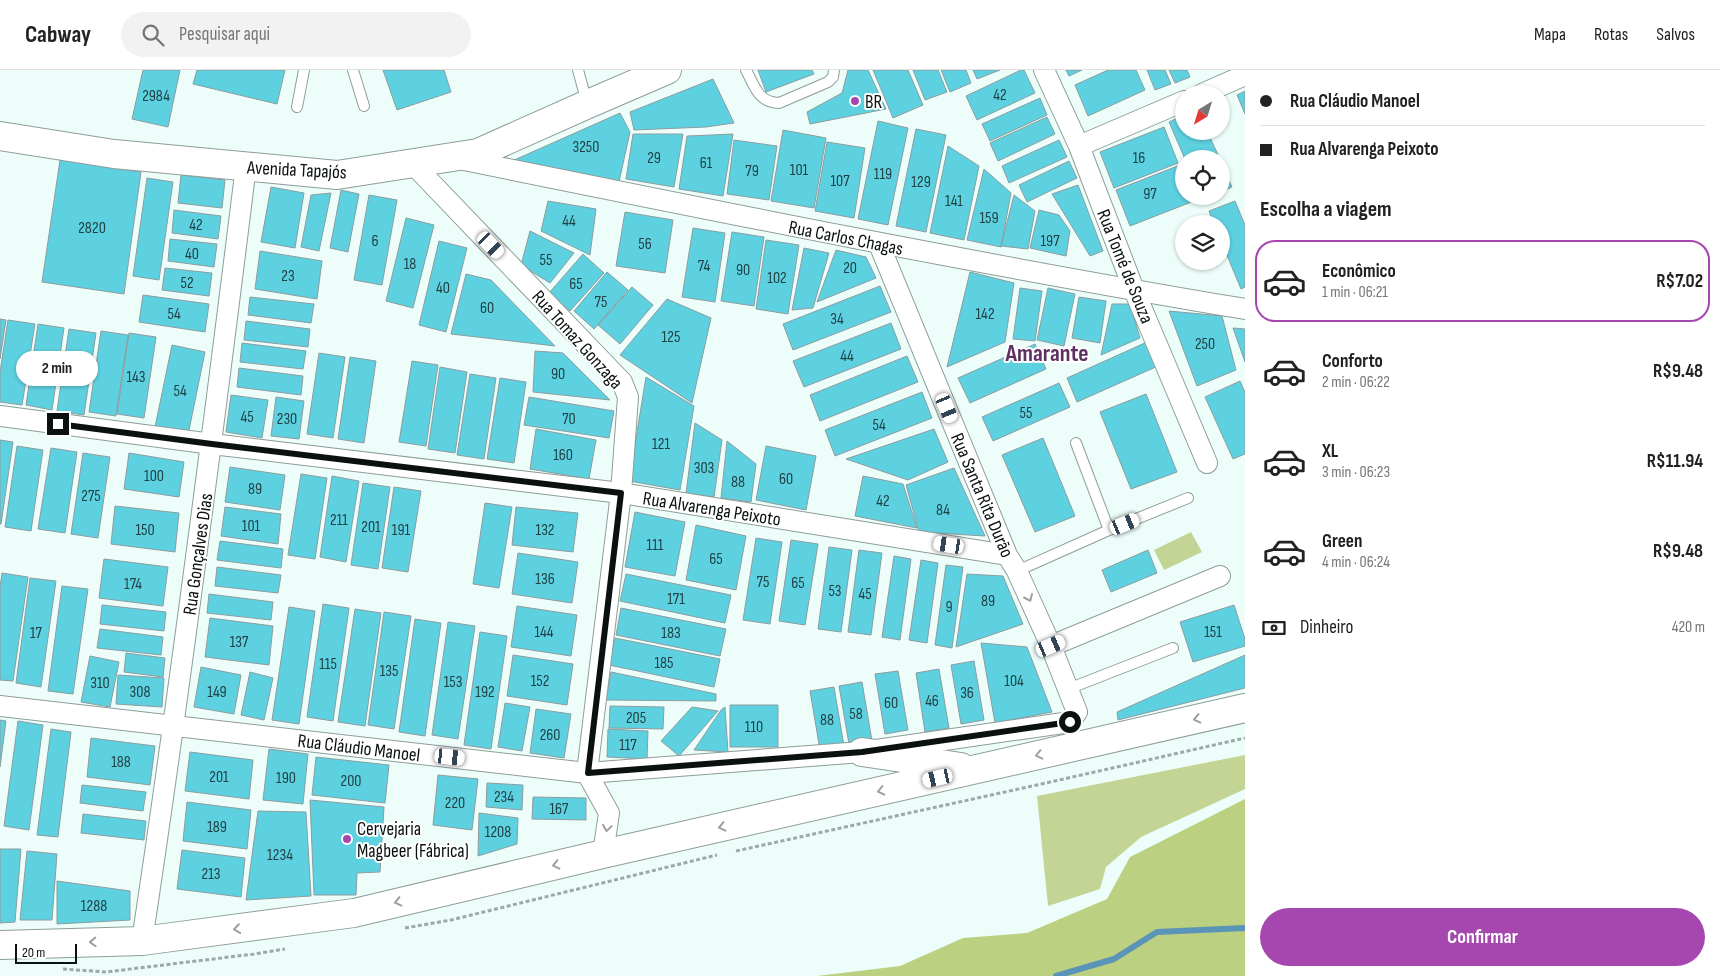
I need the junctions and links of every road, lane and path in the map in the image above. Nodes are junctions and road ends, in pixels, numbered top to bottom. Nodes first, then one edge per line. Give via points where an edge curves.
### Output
1 (304, 70) edge
2 (354, 70) edge
3 (578, 70) edge
4 (667, 70) edge
5 (746, 70) edge
6 (834, 70) edge
7 (1044, 70) edge
8 (1245, 76) edge
9 (1224, 85) edge
10 (588, 104) junction
11 (1175, 105) edge
12 (364, 106) dead end
13 (297, 107) dead end
14 (0, 136) edge
15 (1079, 146) junction
16 (449, 158) junction
17 (412, 163) junction
18 (246, 166) junction
19 (879, 244) junction
20 (1134, 290) junction
21 (1241, 306) edge
22 (0, 416) edge
23 (1076, 443) dead end
24 (212, 444) junction
25 (1207, 463) dead end
26 (621, 493) junction
27 (1188, 498) dead end
28 (1109, 530) junction
29 (1012, 563) junction
30 (1220, 576) dead end
31 (1051, 646) junction
32 (1173, 648) dead end
33 (1068, 689) junction
34 (0, 706) edge
35 (1245, 708) edge
36 (1074, 718) joint
37 (174, 726) junction
38 (862, 752) junction
39 (975, 769) junction
40 (588, 773) junction
41 (603, 854) junction
42 (142, 940) junction
43 (0, 945) edge

1 - 13 lane
2 - 12 lane
3 - 10 lane
4 - 10 main road, Avenida Tapajós
5 - 6 lane via 764,100 779,104 828,82
7 - 15 street, Rua Tomé de Souza
8 - 9 street
10 - 16 main road, Avenida Tapajós via 478,153
11 - 15 street
14 - 18 main road, Avenida Tapajós via 114,154
15 - 20 street, Rua Tomé de Souza
16 - 17 main road, Avenida Tapajós
16 - 19 street, Rua Carlos Chagas
17 - 18 main road, Avenida Tapajós via 337,175
17 - 26 street, Rua Tomaz Gonzaga via 622,382 628,397
18 - 24 street, Rua Gonçalves Dias
19 - 20 street, Rua Carlos Chagas
19 - 29 street, Rua Santa Rita Durão
20 - 21 street, Rua Carlos Chagas
20 - 25 street, Rua Tomé de Souza
22 - 24 street, Rua Alvarenga Peixoto
23 - 28 lane
24 - 26 street, Rua Alvarenga Peixoto
24 - 37 street, Rua Gonçalves Dias
26 - 29 street, Rua Alvarenga Peixoto
26 - 40 street, Rua Tomaz Gonzaga
27 - 28 lane
28 - 29 lane
29 -> 31 street, Rua Santa Rita Durão
30 - 31 street
31 - 33 street, Rua Santa Rita Durão
32 - 33 lane
33 - 36 street, Rua Santa Rita Durão via 1077,712
34 - 37 street, Rua Cláudio Manoel
35 -> 39 main road
36 - 38 street, Rua Cláudio Manoel via 1070,722
37 - 40 street, Rua Cláudio Manoel
37 - 42 street, Rua Gonçalves Dias
38 - 39 main road
38 - 40 street, Rua Cláudio Manoel
39 -> 41 main road
40 -> 41 street via 609,814
41 -> 42 main road via 354,913
42 -> 43 main road

